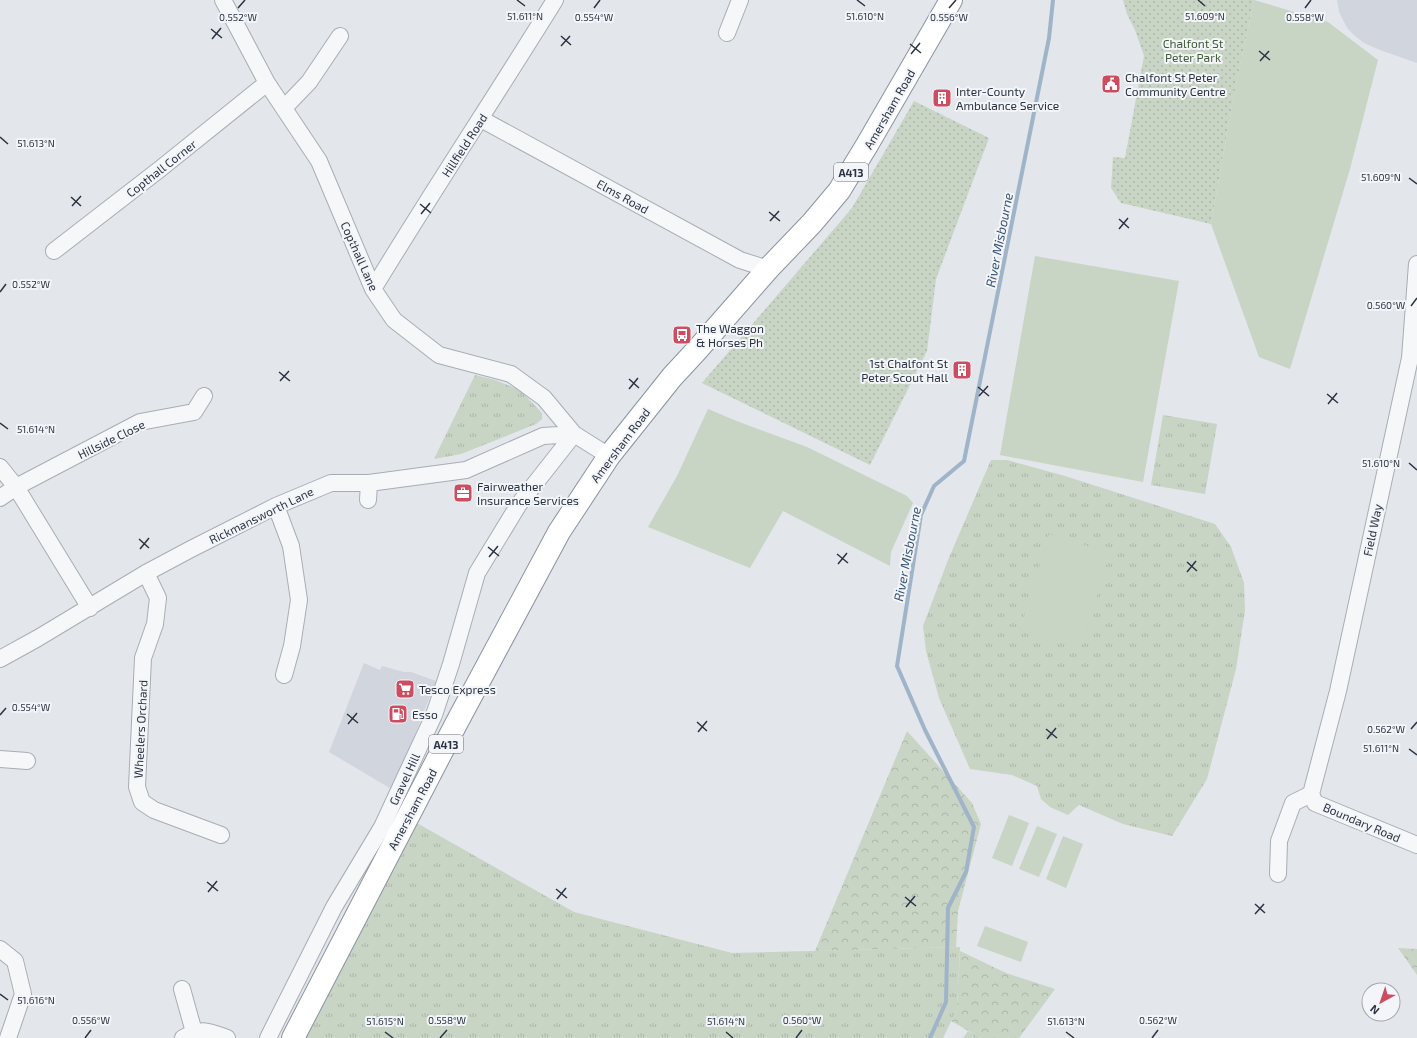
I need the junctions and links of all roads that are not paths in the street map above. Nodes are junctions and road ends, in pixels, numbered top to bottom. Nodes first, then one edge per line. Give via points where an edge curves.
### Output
1 (223, 0) edge
2 (555, 0) edge
3 (740, 0) edge
4 (951, 0) edge
5 (727, 33) dead end
6 (340, 36) dead end
7 (267, 83) junction
8 (284, 108) junction
9 (481, 119) junction
10 (54, 251) dead end
11 (1417, 268) edge
12 (768, 269) junction
13 (373, 289) junction
14 (204, 396) dead end
15 (574, 434) junction
16 (609, 456) junction
17 (0, 467) edge
18 (369, 483) junction
19 (16, 487) junction
20 (0, 498) edge
21 (368, 500) dead end
22 (276, 506) junction
23 (146, 574) junction
24 (90, 608) junction
25 (0, 659) edge
26 (284, 675) dead end
27 (0, 759) edge
28 (27, 761) dead end
29 (1311, 794) junction
30 (221, 835) dead end
31 (1417, 845) edge
32 (1278, 874) dead end
33 (0, 949) edge
34 (182, 989) dead end
35 (189, 1035) edge
36 (8, 1038) edge
37 (227, 1038) edge
38 (268, 1038) edge
39 (293, 1038) edge

1 - 7 street, Copthall Lane
2 - 9 street, Hillfield Road
3 - 5 street
4 - 12 highway, Amersham Road / A413 via 839,191
6 - 8 street via 309,82
7 - 8 street, Copthall Lane
7 - 10 street, Copthall Corner
8 - 13 street, Copthall Lane via 319,161
9 - 12 street, Elms Road via 740,260
9 - 13 street, Hillfield Road
11 - 29 street, Field Way via 1410,358 1338,691
12 - 16 highway, Amersham Road / A413 via 672,376
13 - 15 street, Copthall Lane via 394,320 439,356 511,374 544,398
14 - 19 street, Hillside Close via 194,412 140,422
15 - 16 street
15 - 18 street, Rickmansworth Lane via 543,436 466,470
15 - 38 street, Gravel Hill via 519,504 477,573 434,715 382,827 334,907
16 - 39 highway, Amersham Road / A413 via 559,532
17 - 19 street
18 - 21 street
18 - 22 street, Rickmansworth Lane via 331,482
19 - 20 street, Hillside Close
19 - 24 street
22 - 23 street, Rickmansworth Lane
22 - 26 street via 291,546 299,600 292,646
23 - 24 street, Rickmansworth Lane
23 - 30 street, Wheelers Orchard via 158,598 155,624 143,658 137,788 142,802 154,810
24 - 25 street, Rickmansworth Lane
27 - 28 street
29 - 31 street, Boundary Road via 1315,803
29 - 32 street via 1293,804 1279,841
33 - 36 street via 16,961 23,994
34 - 35 street
35 - 37 street via 208,1031

